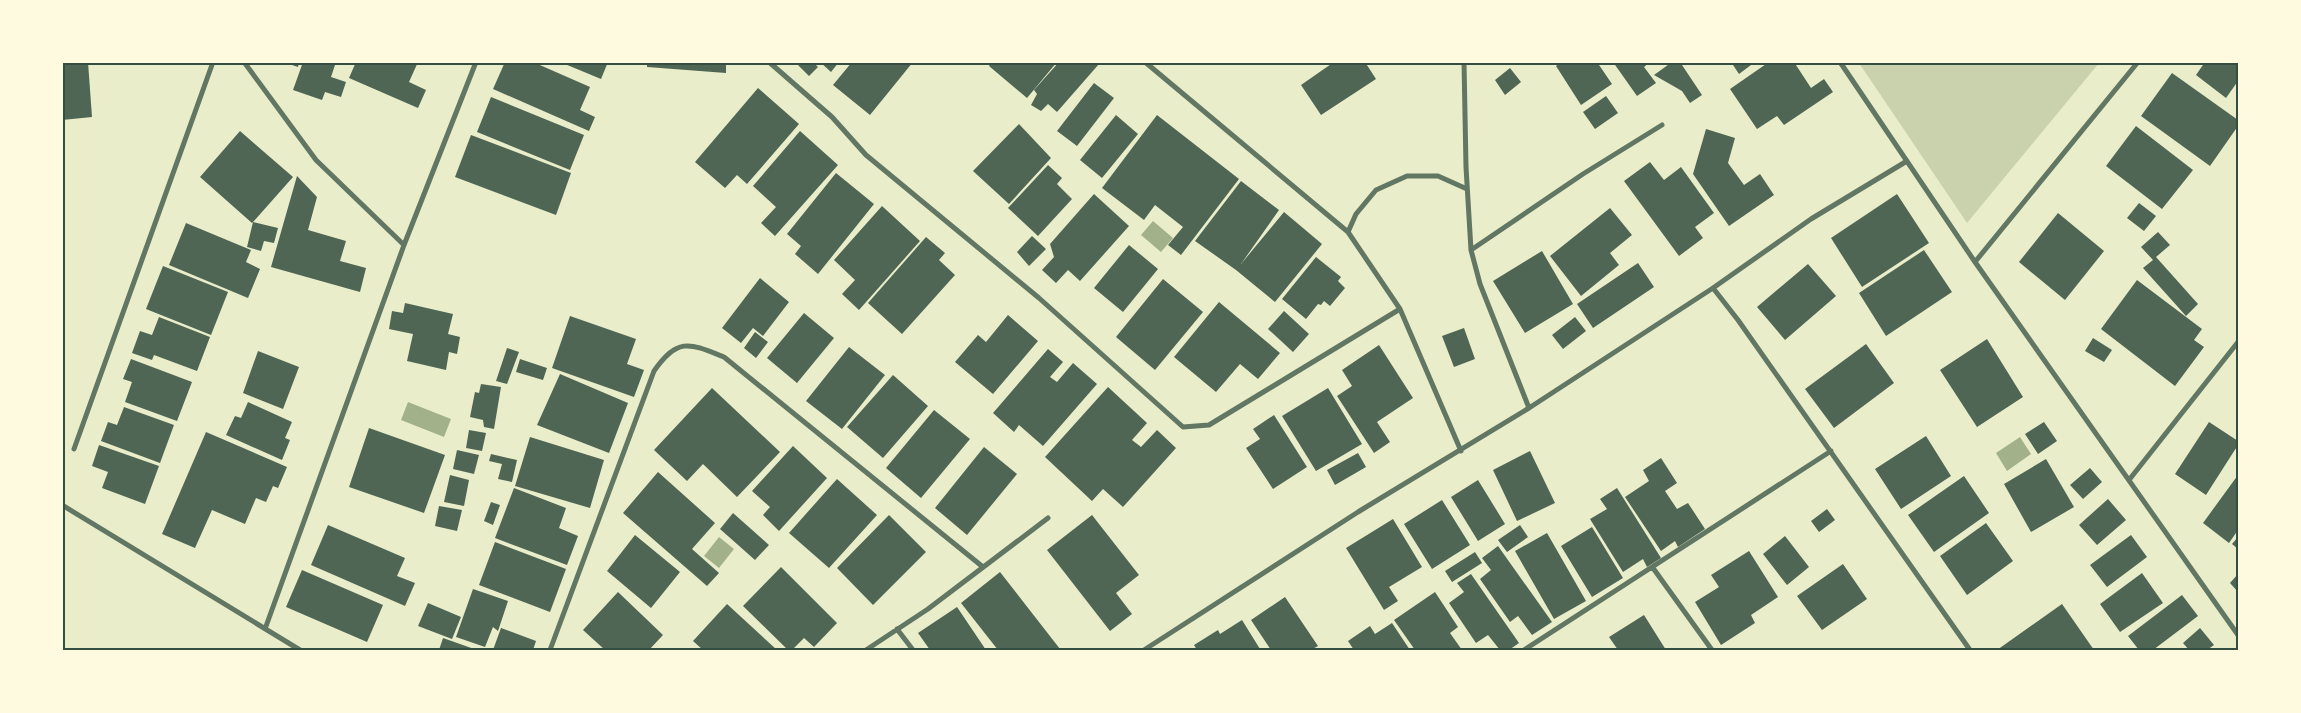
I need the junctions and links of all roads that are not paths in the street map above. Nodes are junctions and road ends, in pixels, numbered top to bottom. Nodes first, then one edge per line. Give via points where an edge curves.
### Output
1 (213, 62) edge
2 (244, 62) edge
3 (476, 62) edge
4 (769, 62) edge
5 (1145, 62) edge
6 (1464, 62) edge
7 (1840, 62) edge
8 (2138, 62) edge
9 (1662, 125) dead end
10 (1907, 161) junction
11 (1467, 189) junction
12 (1348, 232) junction
13 (404, 244) junction
14 (1471, 250) junction
15 (1975, 262) junction
16 (1713, 288) junction
17 (1400, 309) junction
18 (2238, 342) edge
19 (1529, 408) junction
20 (74, 449) dead end
21 (1461, 451) junction
22 (1831, 452) junction
23 (2129, 480) junction
24 (62, 505) edge
25 (1048, 518) dead end
26 (983, 567) junction
27 (1652, 568) junction
28 (265, 629) junction
29 (897, 629) junction
30 (2238, 635) edge
31 (300, 650) edge
32 (550, 650) edge
33 (866, 650) edge
34 (913, 650) edge
35 (1144, 650) edge
36 (1524, 650) edge
37 (1712, 650) edge
38 (1970, 650) edge

1 - 20 street
2 - 13 street via 316,160
3 - 13 street
4 - 17 street via 832,117 866,156 1039,298 1184,427 1209,425
5 - 12 street
6 - 11 street
7 - 10 street
8 - 15 street
9 - 14 street via 1574,179
10 - 15 street
10 - 16 street via 1811,220
11 - 12 street via 1438,176 1407,176 1376,190 1356,214
11 - 14 street
12 - 17 street
13 - 28 street
14 - 19 street via 1480,284
15 - 23 street
16 - 19 street
16 - 22 street
17 - 21 street
18 - 23 street
19 - 21 street
21 - 35 street via 1358,512
22 - 27 street
22 - 38 street
23 - 30 street
24 - 28 street
25 - 26 street
26 - 29 street
26 - 32 street via 724,357 698,346 682,345 666,353 654,371
27 - 36 street
27 - 37 street
28 - 31 street
29 - 33 street
29 - 34 street

